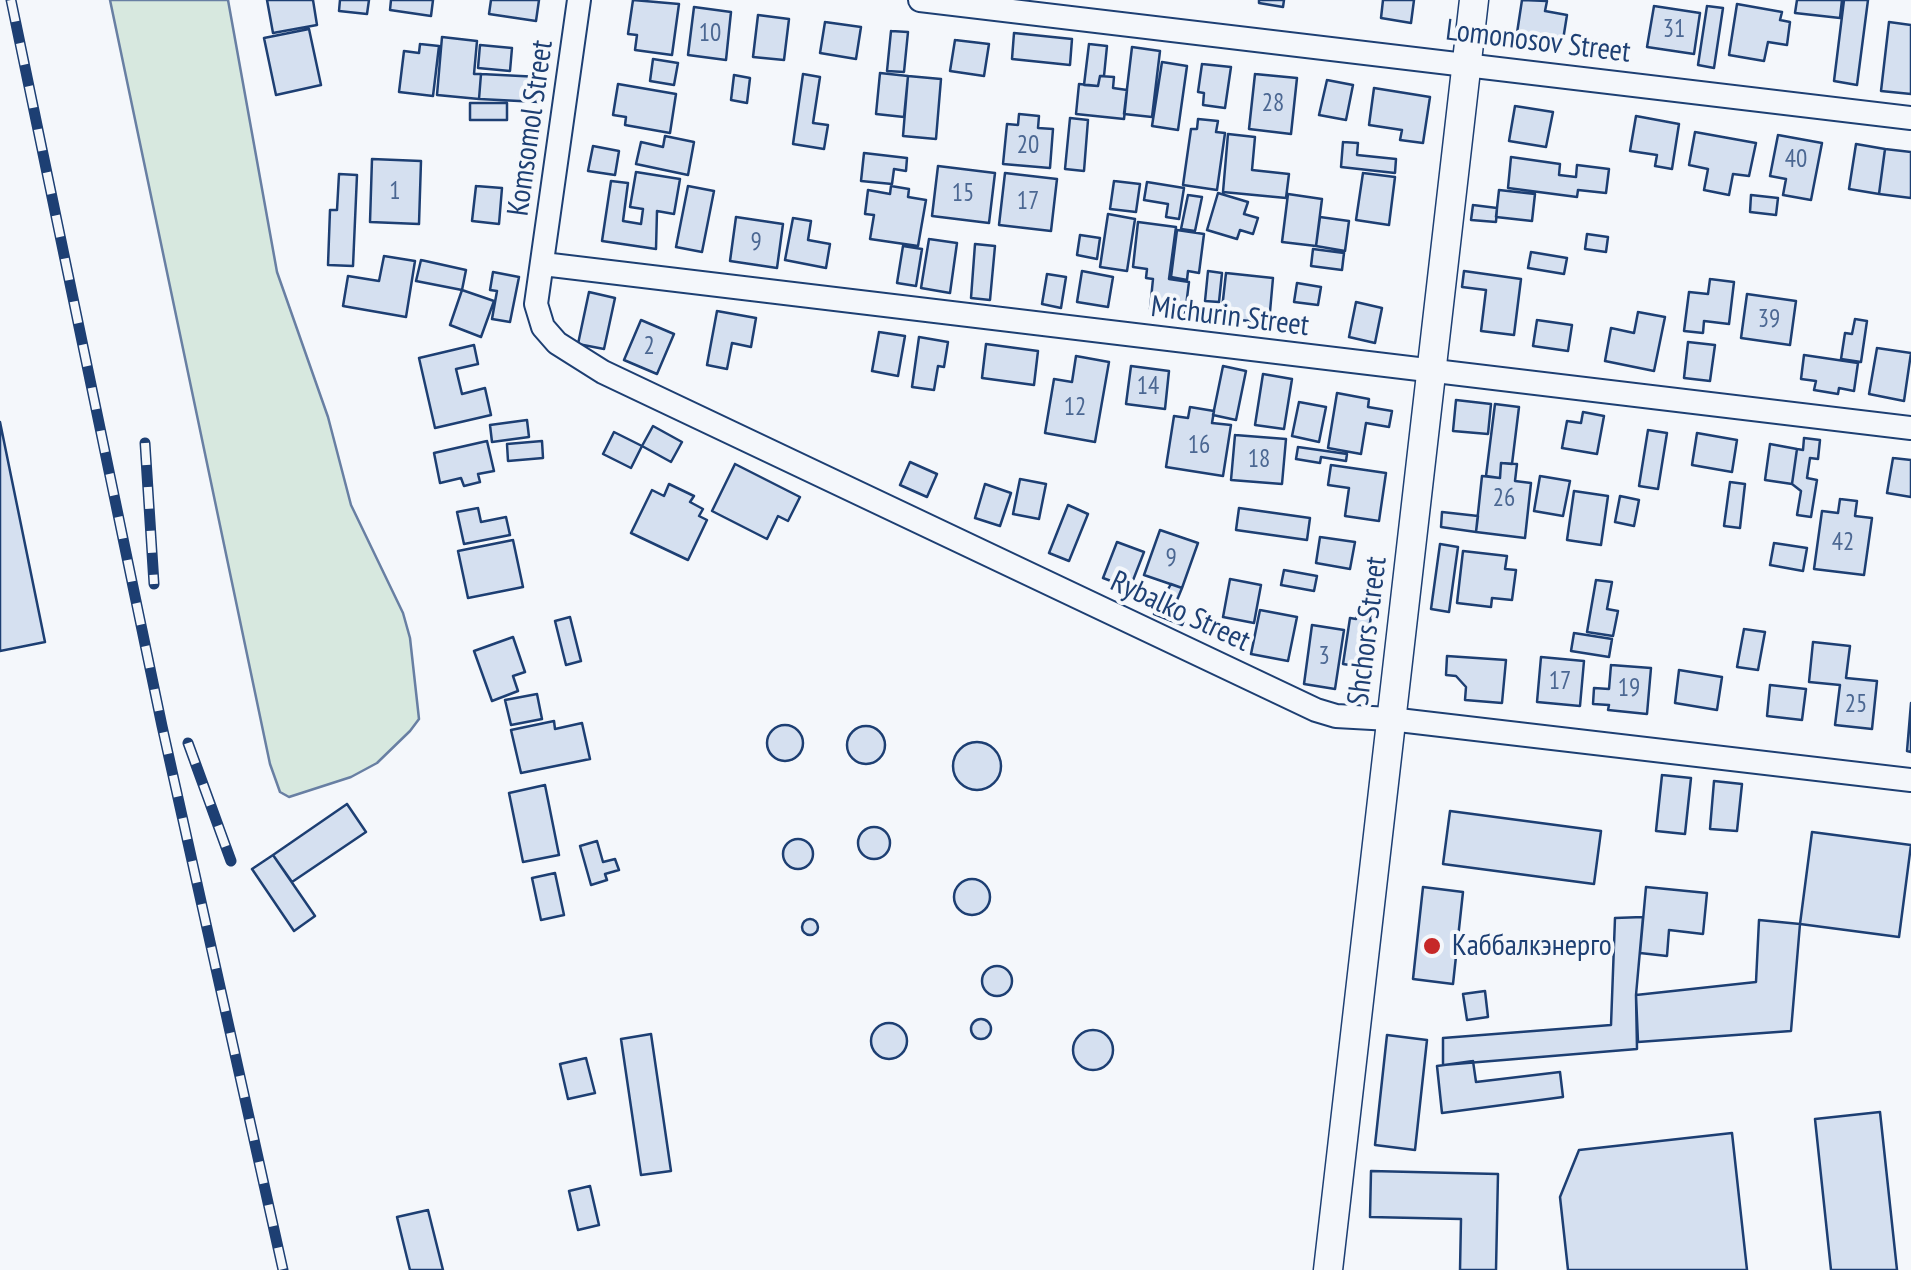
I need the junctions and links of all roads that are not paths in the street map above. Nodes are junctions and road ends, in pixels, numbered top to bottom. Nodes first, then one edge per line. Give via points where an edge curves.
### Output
1 (580, 0) edge
2 (920, 0) edge
3 (1474, 0) edge
4 (1466, 64) junction
5 (1911, 118) edge
6 (542, 264) junction
7 (1432, 372) junction
8 (1911, 428) edge
9 (1390, 719) junction
10 (1911, 780) edge
11 (1328, 1270) edge

1 - 6 street, Komsomol Street
2 - 4 street, Lomonosov Street
3 - 4 street, Shchors Street
4 - 5 street, Lomonosov Street
4 - 7 street, Shchors Street
6 - 7 street, Michurin Street
6 - 9 street, Rybalko Street via 536,304 543,327 603,372 1316,710
7 - 8 street, Michurin Street
7 - 9 street, Shchors Street
9 - 10 street, Rybalko Street
9 - 11 street, Shchors Street

